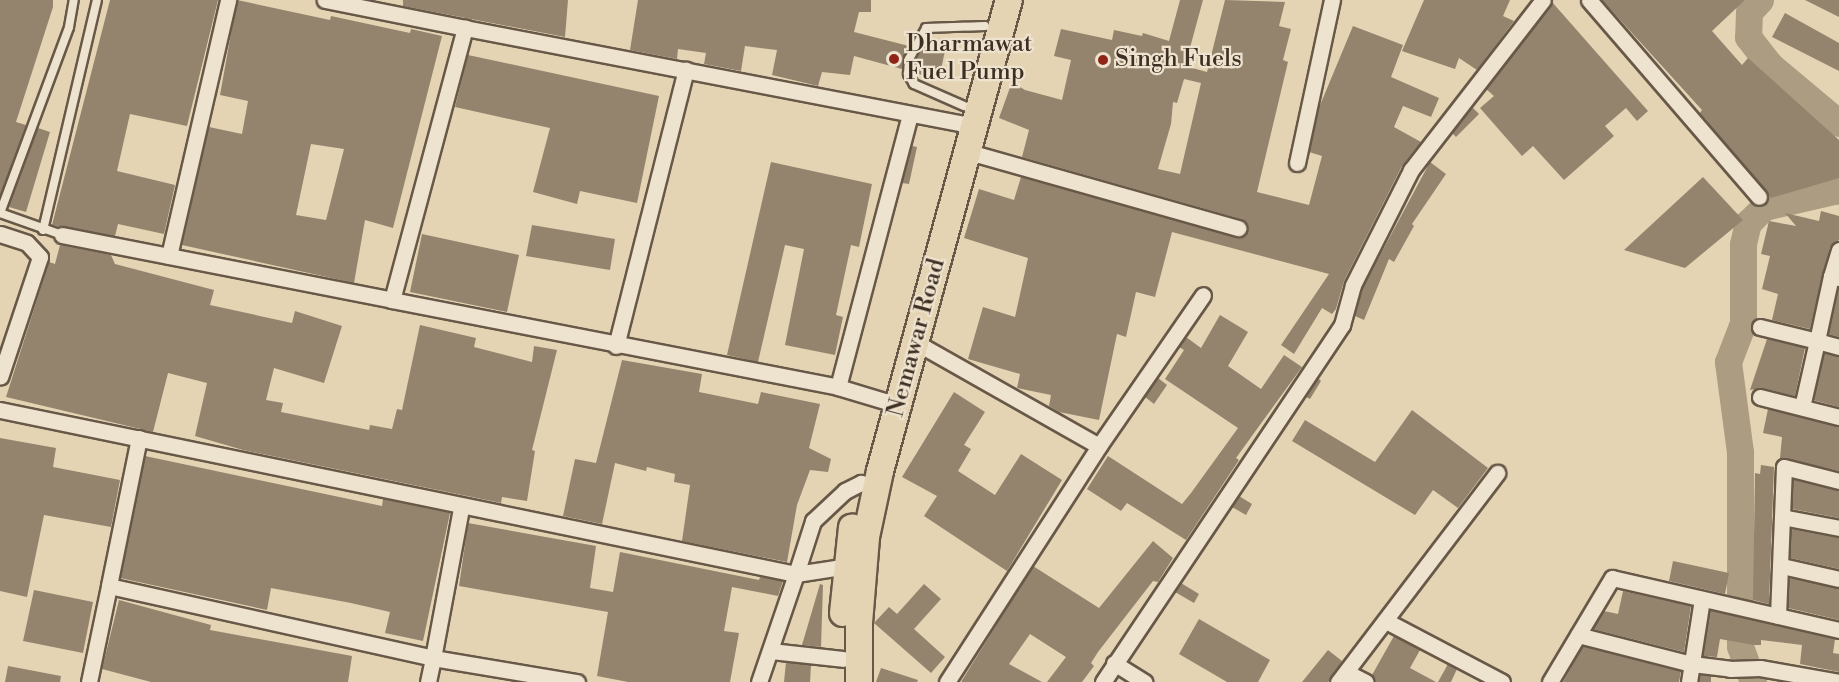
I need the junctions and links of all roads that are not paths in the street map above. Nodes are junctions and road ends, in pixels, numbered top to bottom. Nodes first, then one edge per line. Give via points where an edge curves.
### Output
1 (74, 0) edge
2 (97, 0) edge
3 (228, 0) edge
4 (325, 0) edge
5 (991, 0) edge
6 (1009, 0) edge
7 (1332, 0) edge
8 (1543, 0) edge
9 (1589, 0) edge
10 (985, 26) junction
11 (465, 28) junction
12 (686, 70) junction
13 (910, 114) junction
14 (966, 119) junction
15 (969, 152) junction
16 (1297, 163) dead end
17 (1759, 197) dead end
18 (0, 213) edge
19 (1238, 228) dead end
20 (43, 230) junction
21 (0, 234) edge
22 (62, 236) joint
23 (1839, 250) edge
24 (169, 256) junction
25 (1835, 277) edge
26 (1203, 295) dead end
27 (392, 300) junction
28 (1760, 327) dead end
29 (1817, 341) junction
30 (915, 342) junction
31 (616, 346) junction
32 (1839, 347) edge
33 (0, 377) edge
34 (838, 387) junction
35 (1760, 397) dead end
36 (891, 401) junction
37 (1802, 407) junction
38 (0, 410) edge
39 (1839, 417) edge
40 (139, 438) junction
41 (1099, 446) junction
42 (1497, 473) dead end
43 (1839, 481) edge
44 (869, 484) junction
45 (461, 508) junction
46 (1782, 517) junction
47 (1839, 528) edge
48 (855, 565) junction
49 (1782, 566) junction
50 (796, 574) junction
51 (1839, 579) edge
52 (109, 586) junction
53 (1702, 598) junction
54 (1778, 616) junction
55 (1386, 621) junction
56 (1839, 630) edge
57 (1578, 635) junction
58 (771, 651) junction
59 (433, 658) junction
60 (1114, 663) junction
61 (1692, 664) junction
62 (843, 671) edge
63 (1342, 677) edge
64 (89, 682) edge
65 (428, 682) edge
66 (577, 682) edge
67 (759, 682) edge
68 (859, 682) edge
69 (947, 682) edge
70 (1103, 682) edge
71 (1144, 682) edge
72 (1366, 682) edge
73 (1502, 682) edge
74 (1550, 682) edge
75 (1689, 682) edge
76 (1839, 682) edge

1 - 18 lane via 69,27
2 - 20 lane
3 - 24 street
4 - 11 street
5 - 10 highway, Nemawar Road
6 - 14 highway, Nemawar Road
7 - 16 street
8 - 60 street via 1411,170 1353,285 1342,325
9 - 17 street
10 - 14 highway, Nemawar Road
10 - 14 lane via 926,28 918,36 909,59 914,84
11 - 12 street
11 - 27 street
12 - 13 street
12 - 31 street
13 - 14 street
13 - 34 street
14 - 15 highway, Nemawar Road
14 - 36 highway, Nemawar Road
15 - 19 street
15 - 30 highway, Nemawar Road
18 - 20 lane
20 - 22 lane
21 - 33 street via 27,243 40,257
22 - 24 street
23 - 25 street
24 - 27 street
25 - 29 street
26 - 41 street
27 - 31 street
28 - 29 street
29 - 32 street
29 - 37 street
30 - 36 highway, Nemawar Road
30 - 41 street
31 - 34 street
34 - 36 street
35 - 37 street
36 - 44 highway, Nemawar Road
37 - 39 street
38 - 40 street
40 - 45 street
40 - 52 street
41 - 69 street
42 - 55 street
43 - 46 street via 1784,467
44 - 48 highway, Nemawar Road
44 - 50 street via 845,491 813,521
45 - 50 street via 518,514
45 - 59 street
46 - 47 street
46 - 49 street
48 - 50 street
48 - 62 highway, Nemawar Road
48 - 68 highway, Nemawar Road
49 - 51 street
49 - 54 street
50 - 58 street
52 - 59 street
52 - 64 street
53 - 54 street
53 - 57 street via 1611,578
53 - 61 street
54 - 56 street
55 - 63 street
55 - 73 street
57 - 61 street
57 - 74 street
58 - 62 street
58 - 67 street
59 - 65 street
59 - 66 street
60 - 70 street
60 - 71 street
61 - 75 street
61 - 76 street via 1760,668
63 - 72 street

